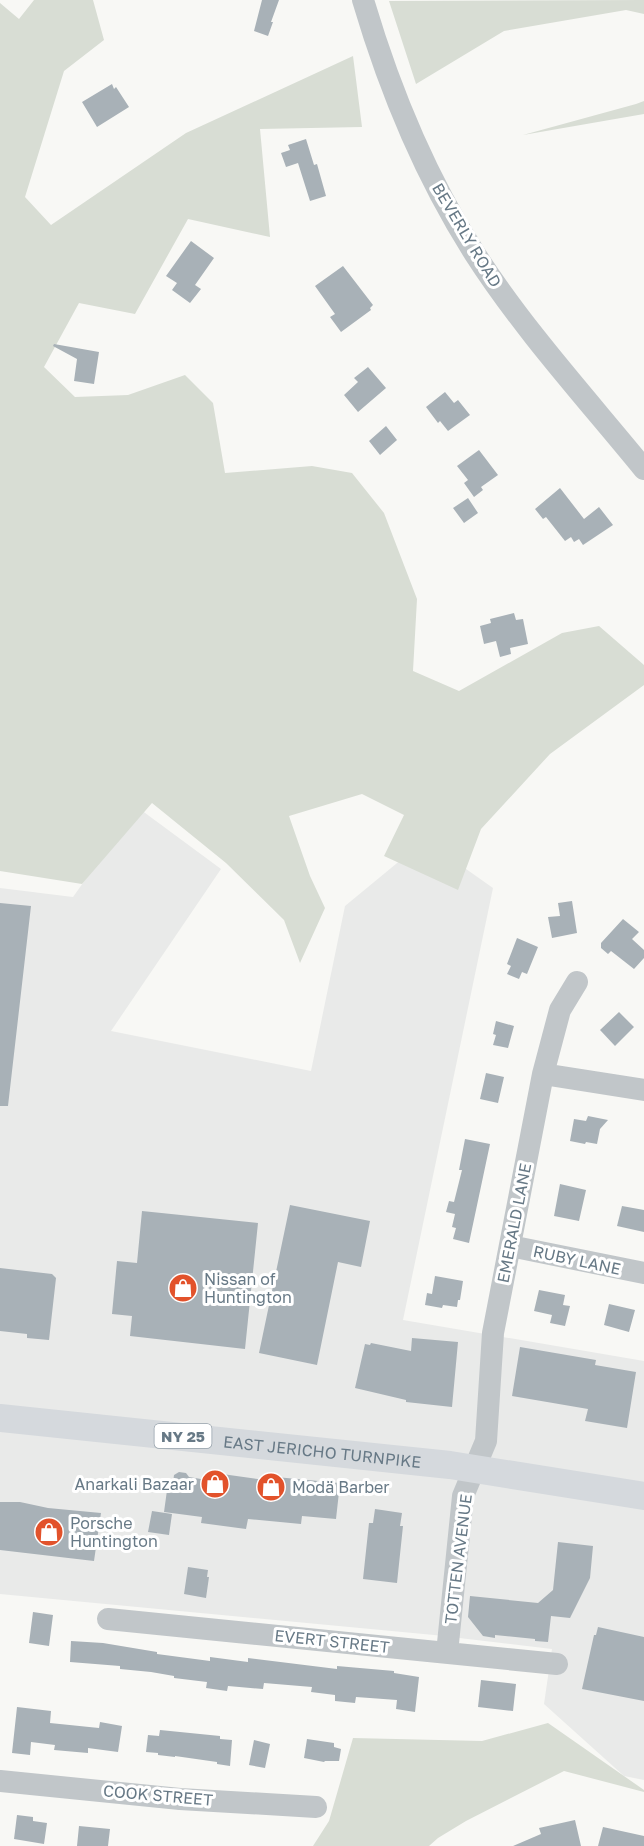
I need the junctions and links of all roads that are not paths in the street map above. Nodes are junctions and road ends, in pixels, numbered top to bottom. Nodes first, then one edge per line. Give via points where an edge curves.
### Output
1 (363, 0) edge
2 (644, 469) edge
3 (577, 982) dead end
4 (543, 1074) junction
5 (644, 1090) edge
6 (510, 1246) junction
7 (644, 1273) edge
8 (0, 1418) edge
9 (475, 1468) junction
10 (644, 1496) edge
11 (108, 1619) dead end
12 (447, 1653) junction
13 (557, 1664) dead end
14 (0, 1781) edge
15 (316, 1807) dead end

1 - 2 street, BEVERLY ROAD via 411,133 475,254 555,361
3 - 4 street, EMERALD LANE via 560,1010
4 - 5 street
4 - 6 street, EMERALD LANE
6 - 7 street, RUBY LANE
6 - 9 street, EMERALD LANE via 493,1333 486,1441
8 - 9 main road, EAST JERICHO TURNPIKE / NY 25
9 - 10 main road, EAST JERICHO TURNPIKE / NY 25
9 - 12 street, TOTTEN AVENUE via 463,1496
11 - 12 street, EVERT STREET
12 - 13 street, EVERT STREET
14 - 15 street, COOK STREET via 180,1799

